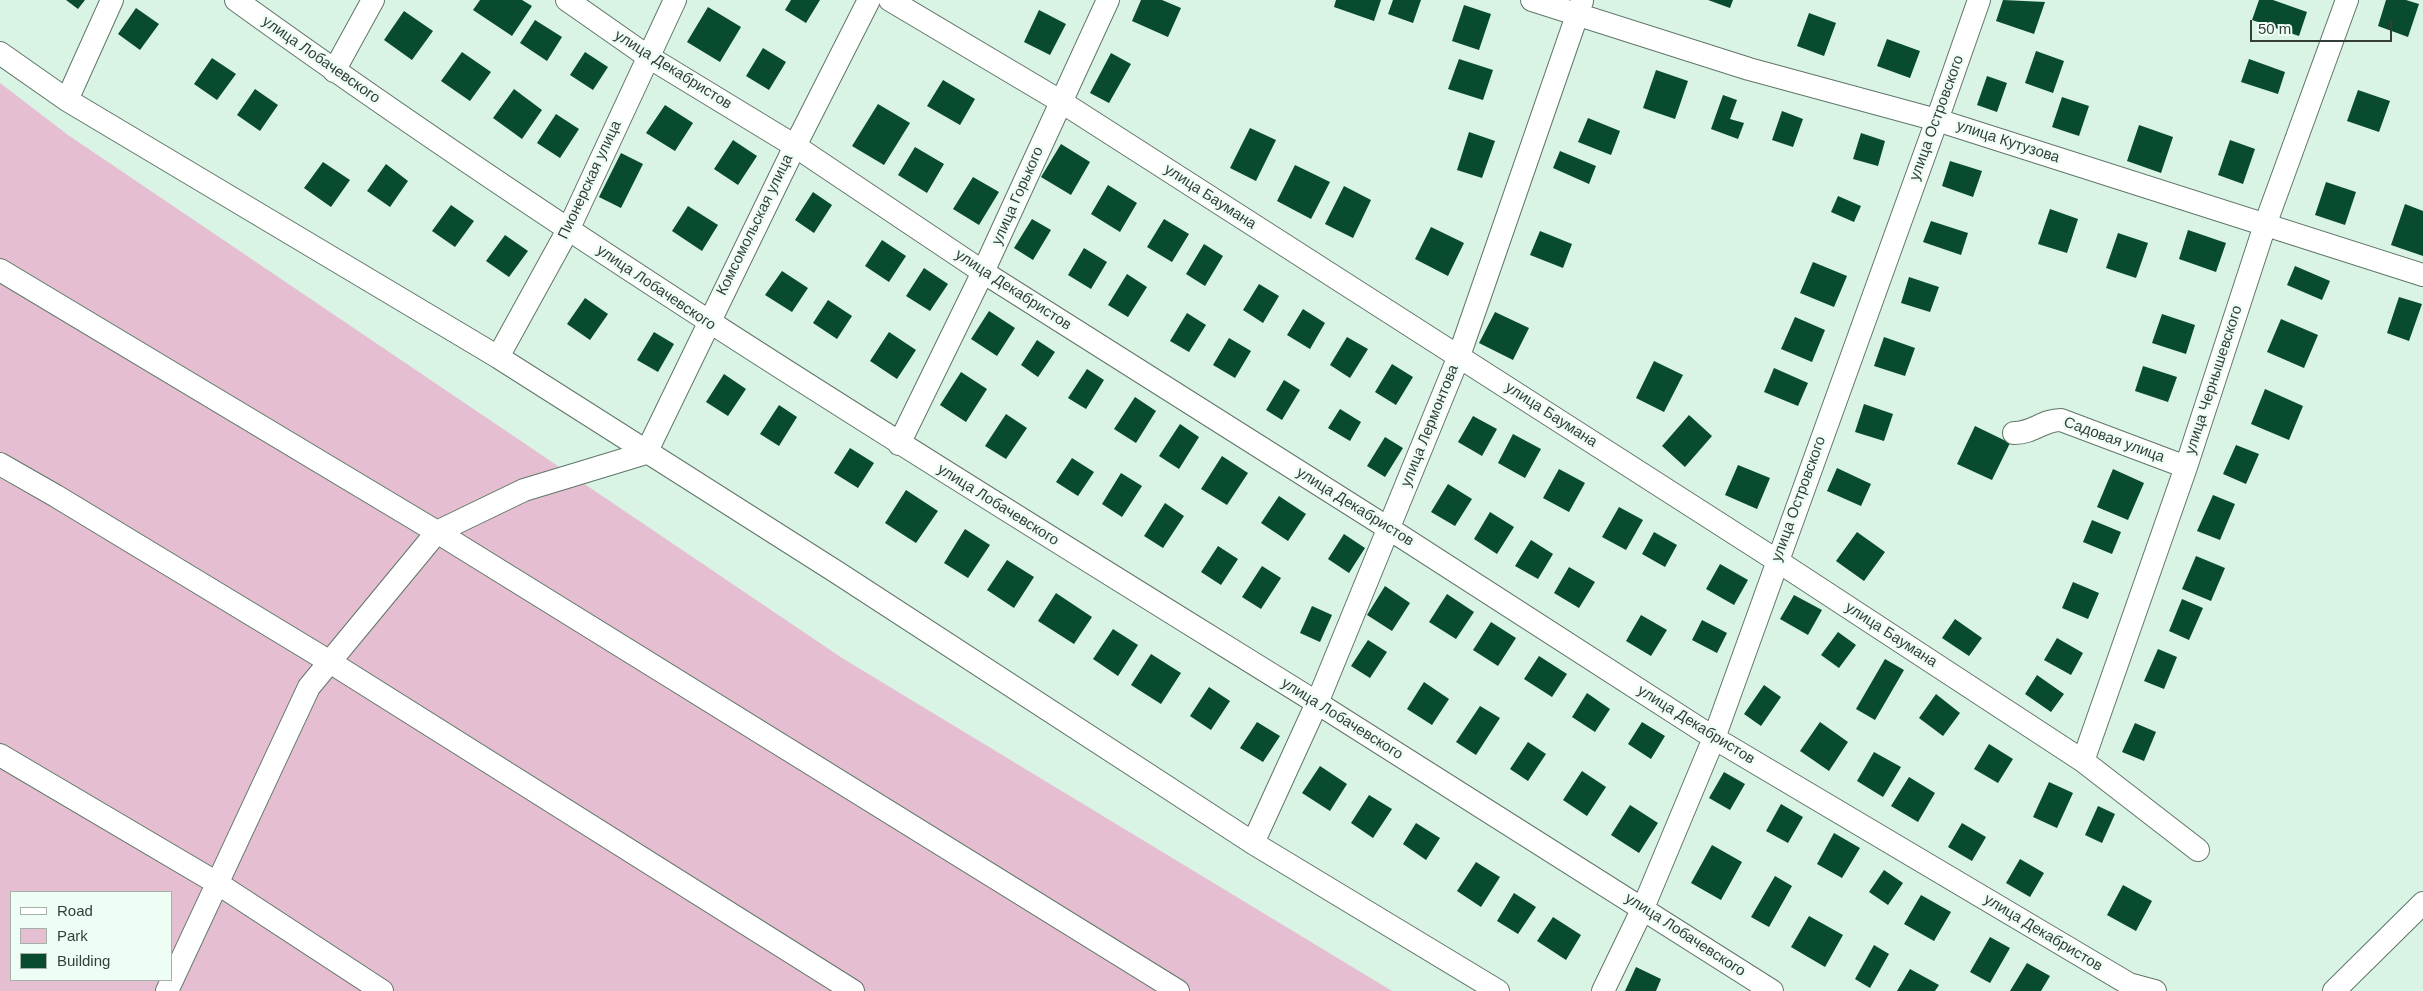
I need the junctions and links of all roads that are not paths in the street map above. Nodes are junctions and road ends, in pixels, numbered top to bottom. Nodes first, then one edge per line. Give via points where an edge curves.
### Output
1 (112, 0) edge
2 (236, 0) edge
3 (373, 0) edge
4 (567, 0) edge
5 (676, 0) edge
6 (869, 0) edge
7 (890, 0) edge
8 (1108, 0) edge
9 (1532, 0) edge
10 (1979, 0) edge
11 (2347, 0) edge
12 (1580, 7) edge
13 (0, 53) edge
14 (647, 56) junction
15 (334, 71) junction
16 (67, 100) junction
17 (1060, 101) junction
18 (1937, 120) junction
19 (795, 146) junction
20 (2265, 225) junction
21 (568, 228) junction
22 (0, 270) edge
23 (983, 272) junction
24 (2423, 275) edge
25 (708, 323) junction
26 (1459, 356) junction
27 (498, 357) junction
28 (2014, 434) dead end
29 (899, 444) junction
30 (646, 453) junction
31 (0, 464) edge
32 (2186, 467) junction
33 (1388, 528) junction
34 (437, 532) junction
35 (1776, 560) junction
36 (330, 662) junction
37 (1317, 703) junction
38 (1714, 738) junction
39 (0, 755) edge
40 (2084, 761) junction
41 (1253, 843) junction
42 (2198, 850) dead end
43 (217, 883) junction
44 (2423, 903) edge
45 (1643, 908) junction
46 (172, 980) edge
47 (382, 991) edge
48 (853, 991) edge
49 (1178, 991) edge
50 (1498, 991) edge
51 (1603, 991) edge
52 (1772, 991) edge
53 (2155, 991) edge
54 (2334, 991) edge

1 - 16 street
2 - 15 street, улица Лобачевского
3 - 15 street
4 - 14 street, улица Декабристов
5 - 14 street, Пионерская улица
6 - 19 street, Комсомольская улица
7 - 17 street, улица Баумана
8 - 17 street, улица Горького
9 - 12 street, улица Кутузова
10 - 18 street, улица Островского
11 - 20 street, улица Чернышевского
12 - 18 street, улица Кутузова via 1748,69
12 - 26 street, улица Лермонтова
13 - 16 street
14 - 19 street, улица Декабристов
14 - 21 street, Пионерская улица
15 - 21 street, улица Лобачевского
16 - 27 street
17 - 23 street, улица Горького
17 - 26 street, улица Баумана
18 - 20 street, улица Кутузова
18 - 35 street, улица Островского
19 - 23 street, улица Декабристов
19 - 25 street, Комсомольская улица
20 - 24 street, улица Кутузова
20 - 32 street, улица Чернышевского
21 - 25 street, улица Лобачевского
21 - 27 street, Пионерская улица
22 - 34 street
23 - 29 street, улица Горького
23 - 33 street, улица Декабристов
25 - 29 street, улица Лобачевского
25 - 30 street, Комсомольская улица
26 - 33 street, улица Лермонтова
26 - 35 street, улица Баумана
27 - 30 street
28 - 32 street, Садовая улица via 2024,434 2043,423 2061,420
29 - 37 street, улица Лобачевского
30 - 34 street via 524,490
30 - 41 street via 838,573
31 - 36 street
32 - 40 street, улица Чернышевского
33 - 37 street, улица Лермонтова
33 - 38 street, улица Декабристов
34 - 36 street
34 - 49 street
35 - 38 street, улица Островского
35 - 40 street, улица Баумана
36 - 43 street via 309,687
36 - 48 street
37 - 41 street, улица Лермонтова
37 - 45 street, улица Лобачевского
38 - 45 street, улица Островского
38 - 53 street, улица Декабристов via 2129,984
39 - 43 street
40 - 42 street, улица Баумана
41 - 50 street
43 - 46 street
43 - 47 street
44 - 54 street
45 - 51 street, улица Островского
45 - 52 street, улица Лобачевского

